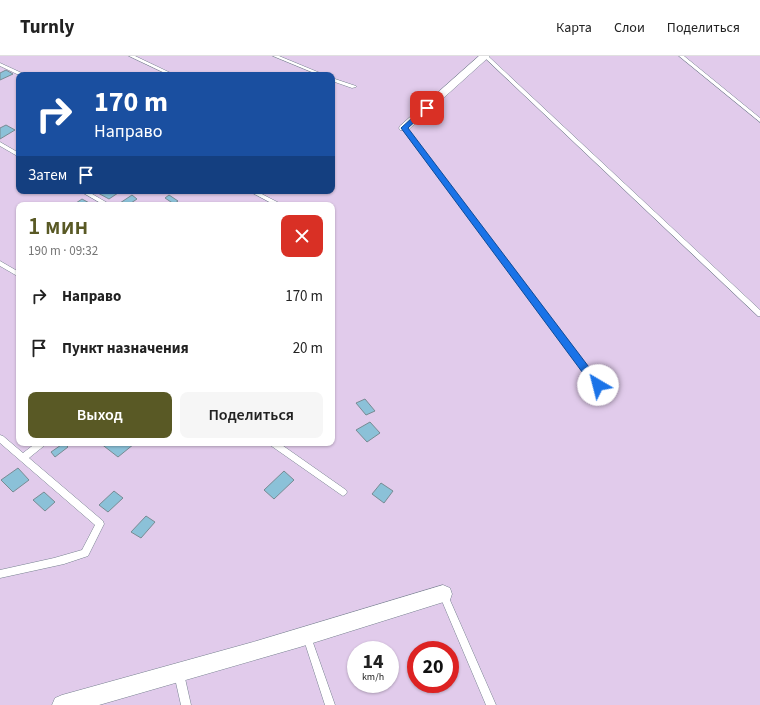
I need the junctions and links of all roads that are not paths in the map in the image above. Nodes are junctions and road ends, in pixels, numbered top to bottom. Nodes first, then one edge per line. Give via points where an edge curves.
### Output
1 (131, 56) edge
2 (275, 56) edge
3 (485, 56) edge
4 (681, 56) edge
5 (0, 64) edge
6 (16, 72) edge
7 (166, 72) edge
8 (315, 72) edge
9 (335, 80) edge
10 (354, 87) dead end
11 (760, 120) edge
12 (404, 128) joint
13 (0, 144) edge
14 (16, 153) edge
15 (88, 194) edge
16 (258, 194) edge
17 (103, 202) edge
18 (274, 202) edge
19 (0, 263) edge
20 (16, 273) edge
21 (760, 314) edge
22 (598, 385) dead end
23 (0, 438) edge
24 (38, 446) edge
25 (277, 446) edge
26 (24, 457) junction
27 (343, 492) dead end
28 (0, 574) edge
29 (442, 594) joint
30 (307, 637) junction
31 (180, 674) junction
32 (62, 705) edge
33 (186, 705) edge
34 (330, 705) edge
35 (491, 705) edge

1 - 7 lane
2 - 8 lane
3 - 12 street
3 - 21 lane
4 - 11 lane
5 - 6 lane
9 - 10 lane
12 - 22 lane
13 - 14 lane
15 - 17 lane
16 - 18 lane
19 - 20 lane
23 - 26 lane
24 - 26 lane
25 - 27 lane
26 - 28 lane via 100,524 85,553 66,560
29 - 30 street
29 - 35 lane
30 - 31 street
30 - 34 lane
31 - 32 street
31 - 33 lane

